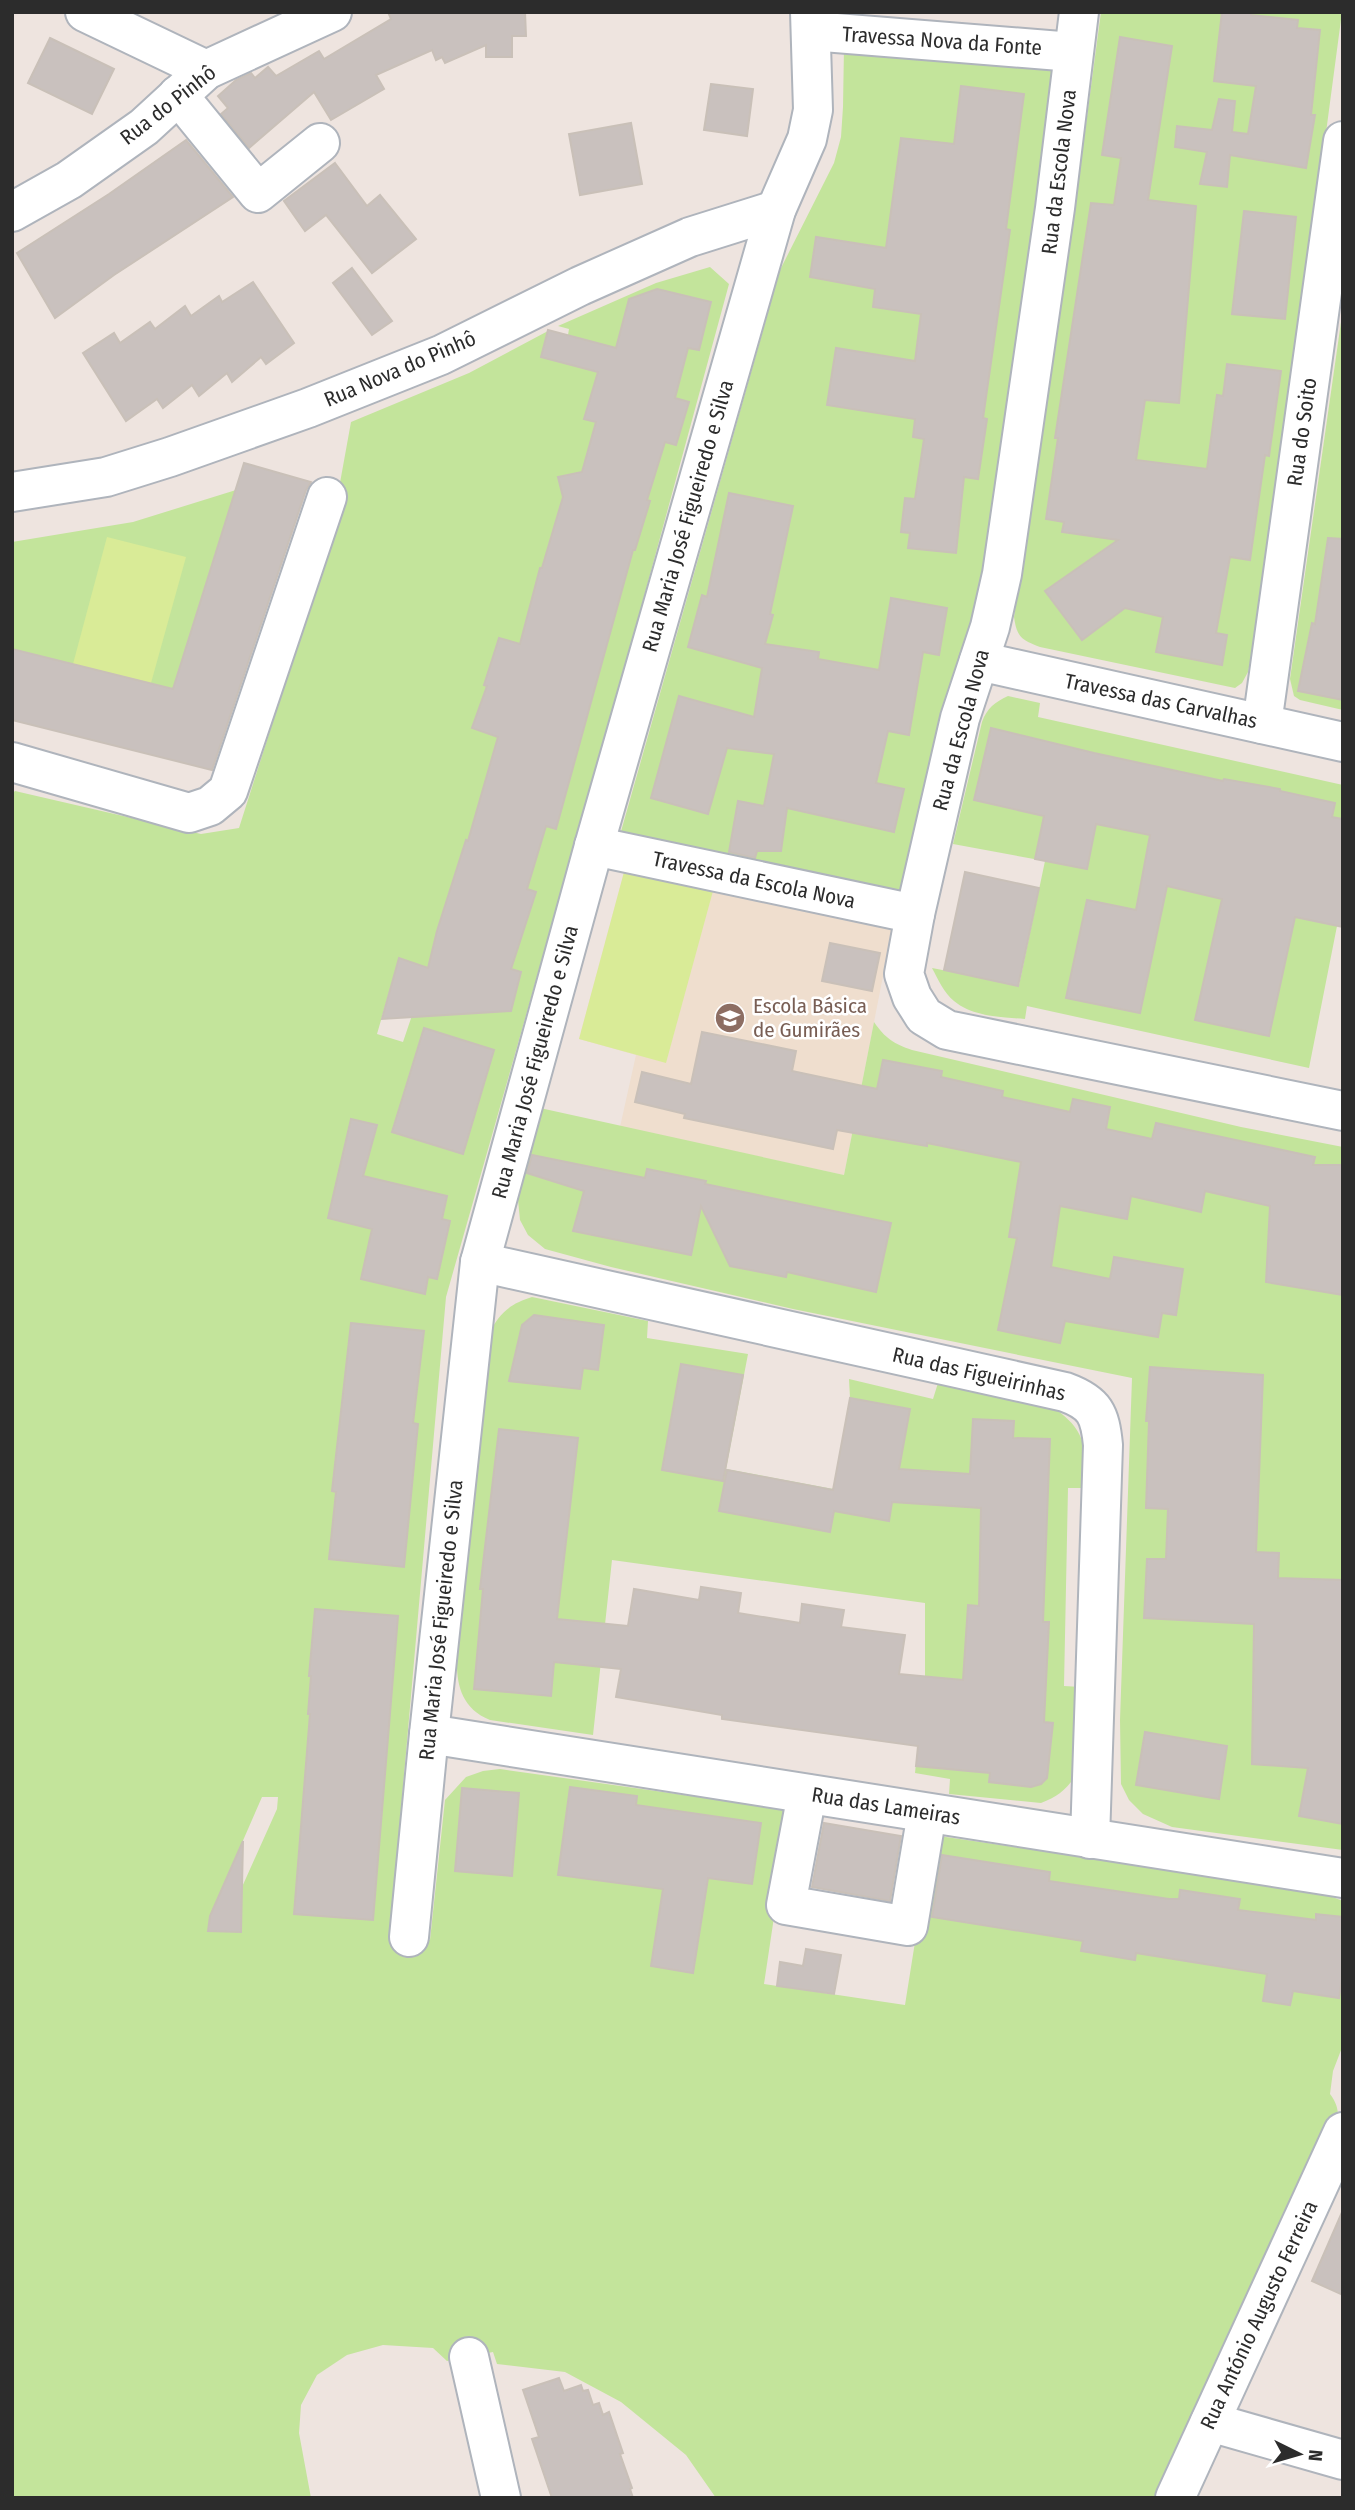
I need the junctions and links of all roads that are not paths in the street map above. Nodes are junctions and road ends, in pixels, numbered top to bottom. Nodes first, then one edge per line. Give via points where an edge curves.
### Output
1 (85, 12) edge
2 (332, 12) edge
3 (1079, 12) edge
4 (811, 22) edge
5 (1073, 52) junction
6 (206, 70) junction
7 (178, 95) junction
8 (1343, 141) edge
9 (320, 143) dead end
10 (776, 210) junction
11 (12, 212) edge
12 (12, 492) edge
13 (327, 497) dead end
14 (979, 661) junction
15 (1262, 724) junction
16 (1343, 742) edge
17 (12, 762) edge
18 (594, 846) junction
19 (915, 914) junction
20 (1343, 1111) edge
21 (480, 1262) junction
22 (429, 1734) junction
23 (807, 1794) junction
24 (927, 1813) junction
25 (1090, 1839) junction
26 (1343, 1878) edge
27 (409, 1937) dead end
28 (1343, 2132) edge
29 (469, 2357) dead end
30 (1210, 2422) junction
31 (1343, 2460) edge
32 (502, 2498) edge
33 (1175, 2498) edge

1 - 6 street
2 - 6 street, Rua do Pinhô
3 - 5 street, Rua da Escola Nova
4 - 5 street, Travessa Nova da Fonte
4 - 10 street, Rua Maria José Figueiredo e Silva via 813,110 807,139
5 - 14 street, Rua da Escola Nova via 1014,500 1002,574
6 - 7 street, Rua do Pinhô
7 - 9 street via 258,193
7 - 11 street, Rua do Pinhô via 144,127 69,180
8 - 15 street, Rua do Soito
10 - 12 street, Rua Nova do Pinhô via 690,237 441,355 308,408 106,477
10 - 18 street, Rua Maria José Figueiredo e Silva
13 - 17 street via 228,791 219,799 189,813
14 - 15 street, Travessa das Carvalhas
14 - 19 street, Rua da Escola Nova via 960,718
15 - 16 street, Travessa das Carvalhas
18 - 19 street, Travessa da Escola Nova
18 - 21 street, Rua Maria José Figueiredo e Silva
19 - 20 street, Rua da Escola Nova via 904,974 924,1016 947,1030
21 - 22 street, Rua Maria José Figueiredo e Silva
21 - 25 street, Rua das Figueirinhas via 1065,1392 1094,1408 1103,1445
22 - 23 street, Rua das Lameiras
22 - 27 street, Rua Maria José Figueiredo e Silva
23 - 24 street, Rua das Lameiras
23 - 24 street via 786,1905 908,1926
24 - 25 street, Rua das Lameiras
25 - 26 street, Rua das Lameiras
28 - 30 street, Rua António Augusto Ferreira
29 - 32 street
30 - 31 street
30 - 33 street, Rua António Augusto Ferreira

